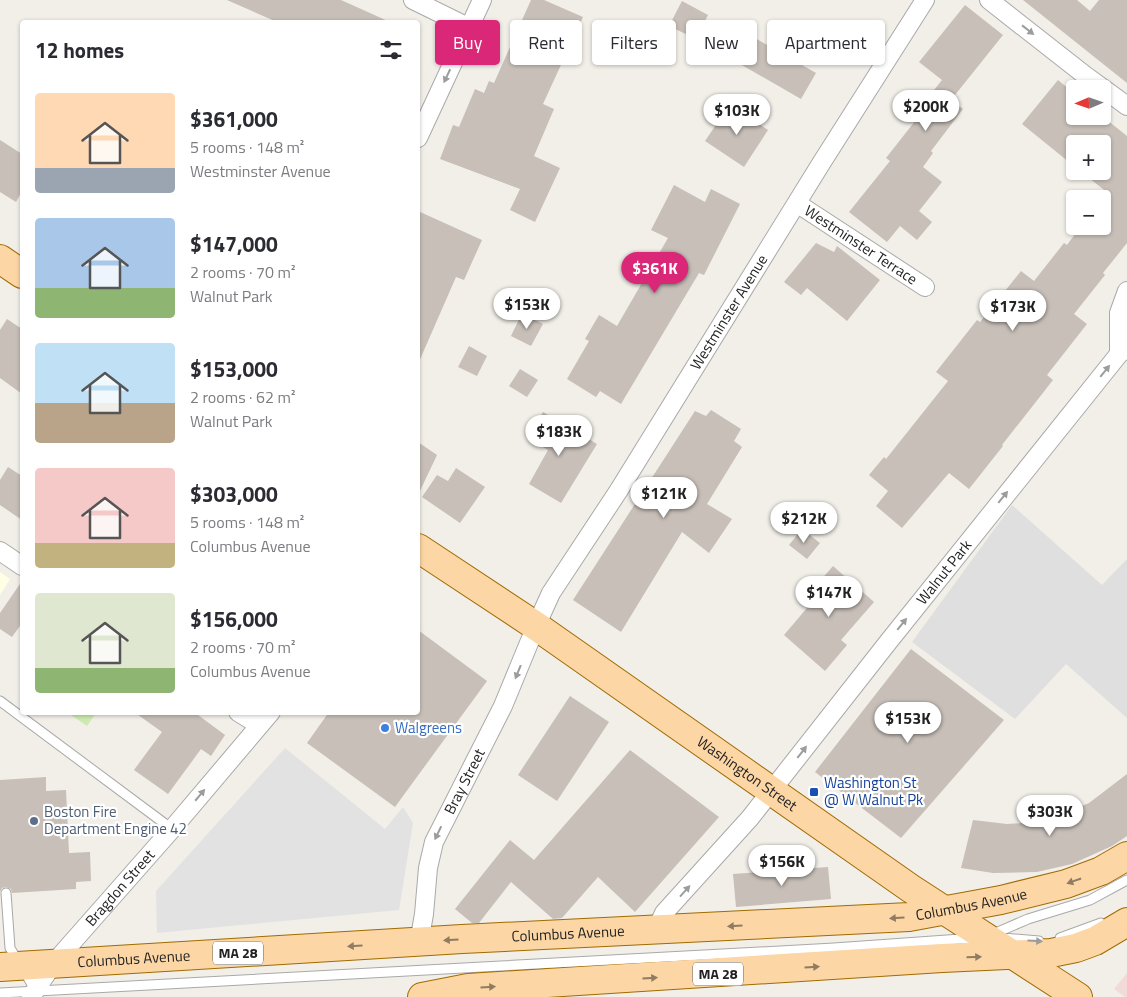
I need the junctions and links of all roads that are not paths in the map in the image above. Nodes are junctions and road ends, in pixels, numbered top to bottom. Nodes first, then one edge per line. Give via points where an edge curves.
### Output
1 (413, 0) edge
2 (482, 0) edge
3 (925, 0) edge
4 (989, 0) edge
5 (454, 20) edge
6 (473, 20) edge
7 (453, 65) edge
8 (1127, 106) edge
9 (420, 134) edge
10 (798, 204) junction
11 (0, 259) edge
12 (20, 273) edge
13 (925, 287) dead end
14 (1127, 291) edge
15 (1123, 351) edge
16 (0, 551) edge
17 (420, 551) edge
18 (20, 565) edge
19 (536, 626) junction
20 (0, 701) edge
21 (250, 715) edge
22 (265, 719) edge
23 (772, 791) junction
24 (172, 829) junction
25 (1127, 856) edge
26 (1127, 880) edge
27 (6, 893) dead end
28 (946, 911) junction
29 (1118, 920) edge
30 (656, 930) junction
31 (986, 937) junction
32 (419, 943) junction
33 (1015, 956) junction
34 (53, 964) junction
35 (10, 966) edge
36 (590, 989) edge
37 (0, 993) edge
38 (1063, 993) edge
39 (34, 994) edge
40 (422, 997) edge

1 - 5 street
2 - 6 street
3 - 10 street, Westminster Avenue
4 -> 8 street
7 -> 9 street
10 - 13 street, Westminster Terrace
10 - 19 street, Westminster Avenue via 551,593
11 - 12 main road
14 - 15 street, Walnut Park via 1119,313
23 -> 15 street, Walnut Park via 888,641
16 - 18 street
17 - 19 main road, Washington Street
19 - 23 main road, Washington Street
19 -> 32 street, Bray Street via 504,706 434,842
20 - 24 lane
21 - 22 street
24 -> 22 street, Bragdon Street
23 - 28 main road, Washington Street
30 -> 23 street, Walnut Park via 664,913
24 - 34 street, Bragdon Street
25 -> 28 main road, Columbus Avenue / MA 28 via 1073,882
26 - 31 lane, Columbus Avenue via 1090,900 1022,921
27 - 35 lane
28 -> 30 main road, Columbus Avenue / MA 28 via 900,918
28 - 31 main road, Washington Street
31 -> 29 lane, Columbus Avenue via 1049,941
29 - 33 main road, Columbus Avenue / MA 28 via 1103,937 1076,948 1051,954
30 -> 32 main road, Columbus Avenue / MA 28
31 - 33 main road, Washington Street
31 - 39 lane, Columbus Avenue
32 -> 34 main road, Columbus Avenue / MA 28
36 -> 33 main road, Columbus Avenue / MA 28 via 942,958
33 - 38 main road, Washington Street
34 - 35 main road, Columbus Avenue / MA 28
34 - 39 street, Bragdon Street
35 - 39 lane
40 -> 36 main road, Columbus Avenue / MA 28 via 468,988
37 - 39 lane, Columbus Avenue

